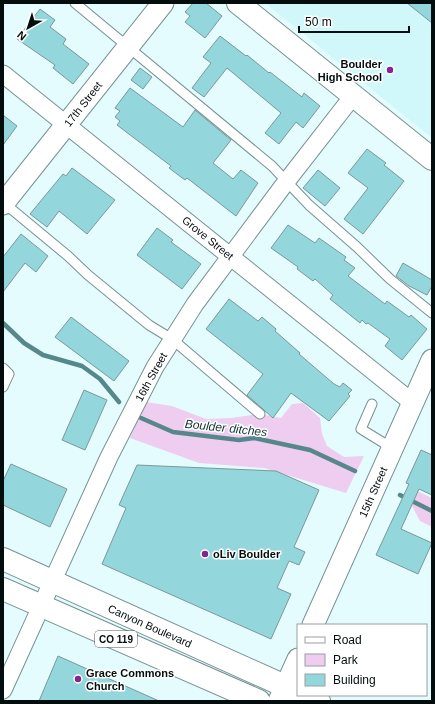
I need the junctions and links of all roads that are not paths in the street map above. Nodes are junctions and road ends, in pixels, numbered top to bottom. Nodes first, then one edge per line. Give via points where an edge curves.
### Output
1 (75, 3) edge
2 (163, 3) edge
3 (238, 3) edge
4 (249, 3) edge
5 (273, 31) junction
6 (129, 47) junction
7 (3, 74) edge
8 (353, 96) junction
9 (67, 125) junction
10 (432, 159) edge
11 (286, 182) junction
12 (4, 204) edge
13 (230, 257) junction
14 (432, 313) edge
15 (172, 340) junction
16 (432, 360) edge
17 (3, 368) edge
18 (3, 387) edge
19 (412, 403) junction
20 (372, 404) dead end
21 (260, 414) dead end
22 (392, 448) junction
23 (3, 559) edge
24 (51, 581) junction
25 (3, 589) edge
26 (41, 606) junction
27 (313, 624) edge
28 (297, 665) edge
29 (3, 690) edge
30 (292, 694) edge
31 (300, 696) edge
32 (259, 701) edge
33 (319, 701) edge

1 - 6 lane
2 - 6 street, 17th Street
3 - 5 main road
4 - 5 main road
5 - 8 main road
6 - 9 street, 17th Street
6 - 11 lane via 272,166
7 - 9 street, Grove Street
8 - 10 main road
8 - 11 street, 16th Street
9 - 12 street, 17th Street
9 - 13 street, Grove Street
11 - 13 street, 16th Street
11 - 14 lane via 390,280
12 - 15 lane via 149,325
13 - 15 street, 16th Street
13 - 19 street, Grove Street
15 - 21 lane
15 - 24 street, 16th Street via 137,400
16 - 19 street, 15th Street
17 - 18 lane via 9,374
19 - 22 street, 15th Street
20 - 22 lane via 361,429
22 - 27 street, 15th Street
23 - 24 main road, Canyon Boulevard / CO 119
24 - 26 street, 16th Street
24 - 30 main road, Canyon Boulevard / CO 119
25 - 26 main road, CO 119
26 - 29 street, 16th Street
26 - 32 main road, CO 119
28 - 30 street
31 - 33 main road, Canyon Boulevard / CO 119

